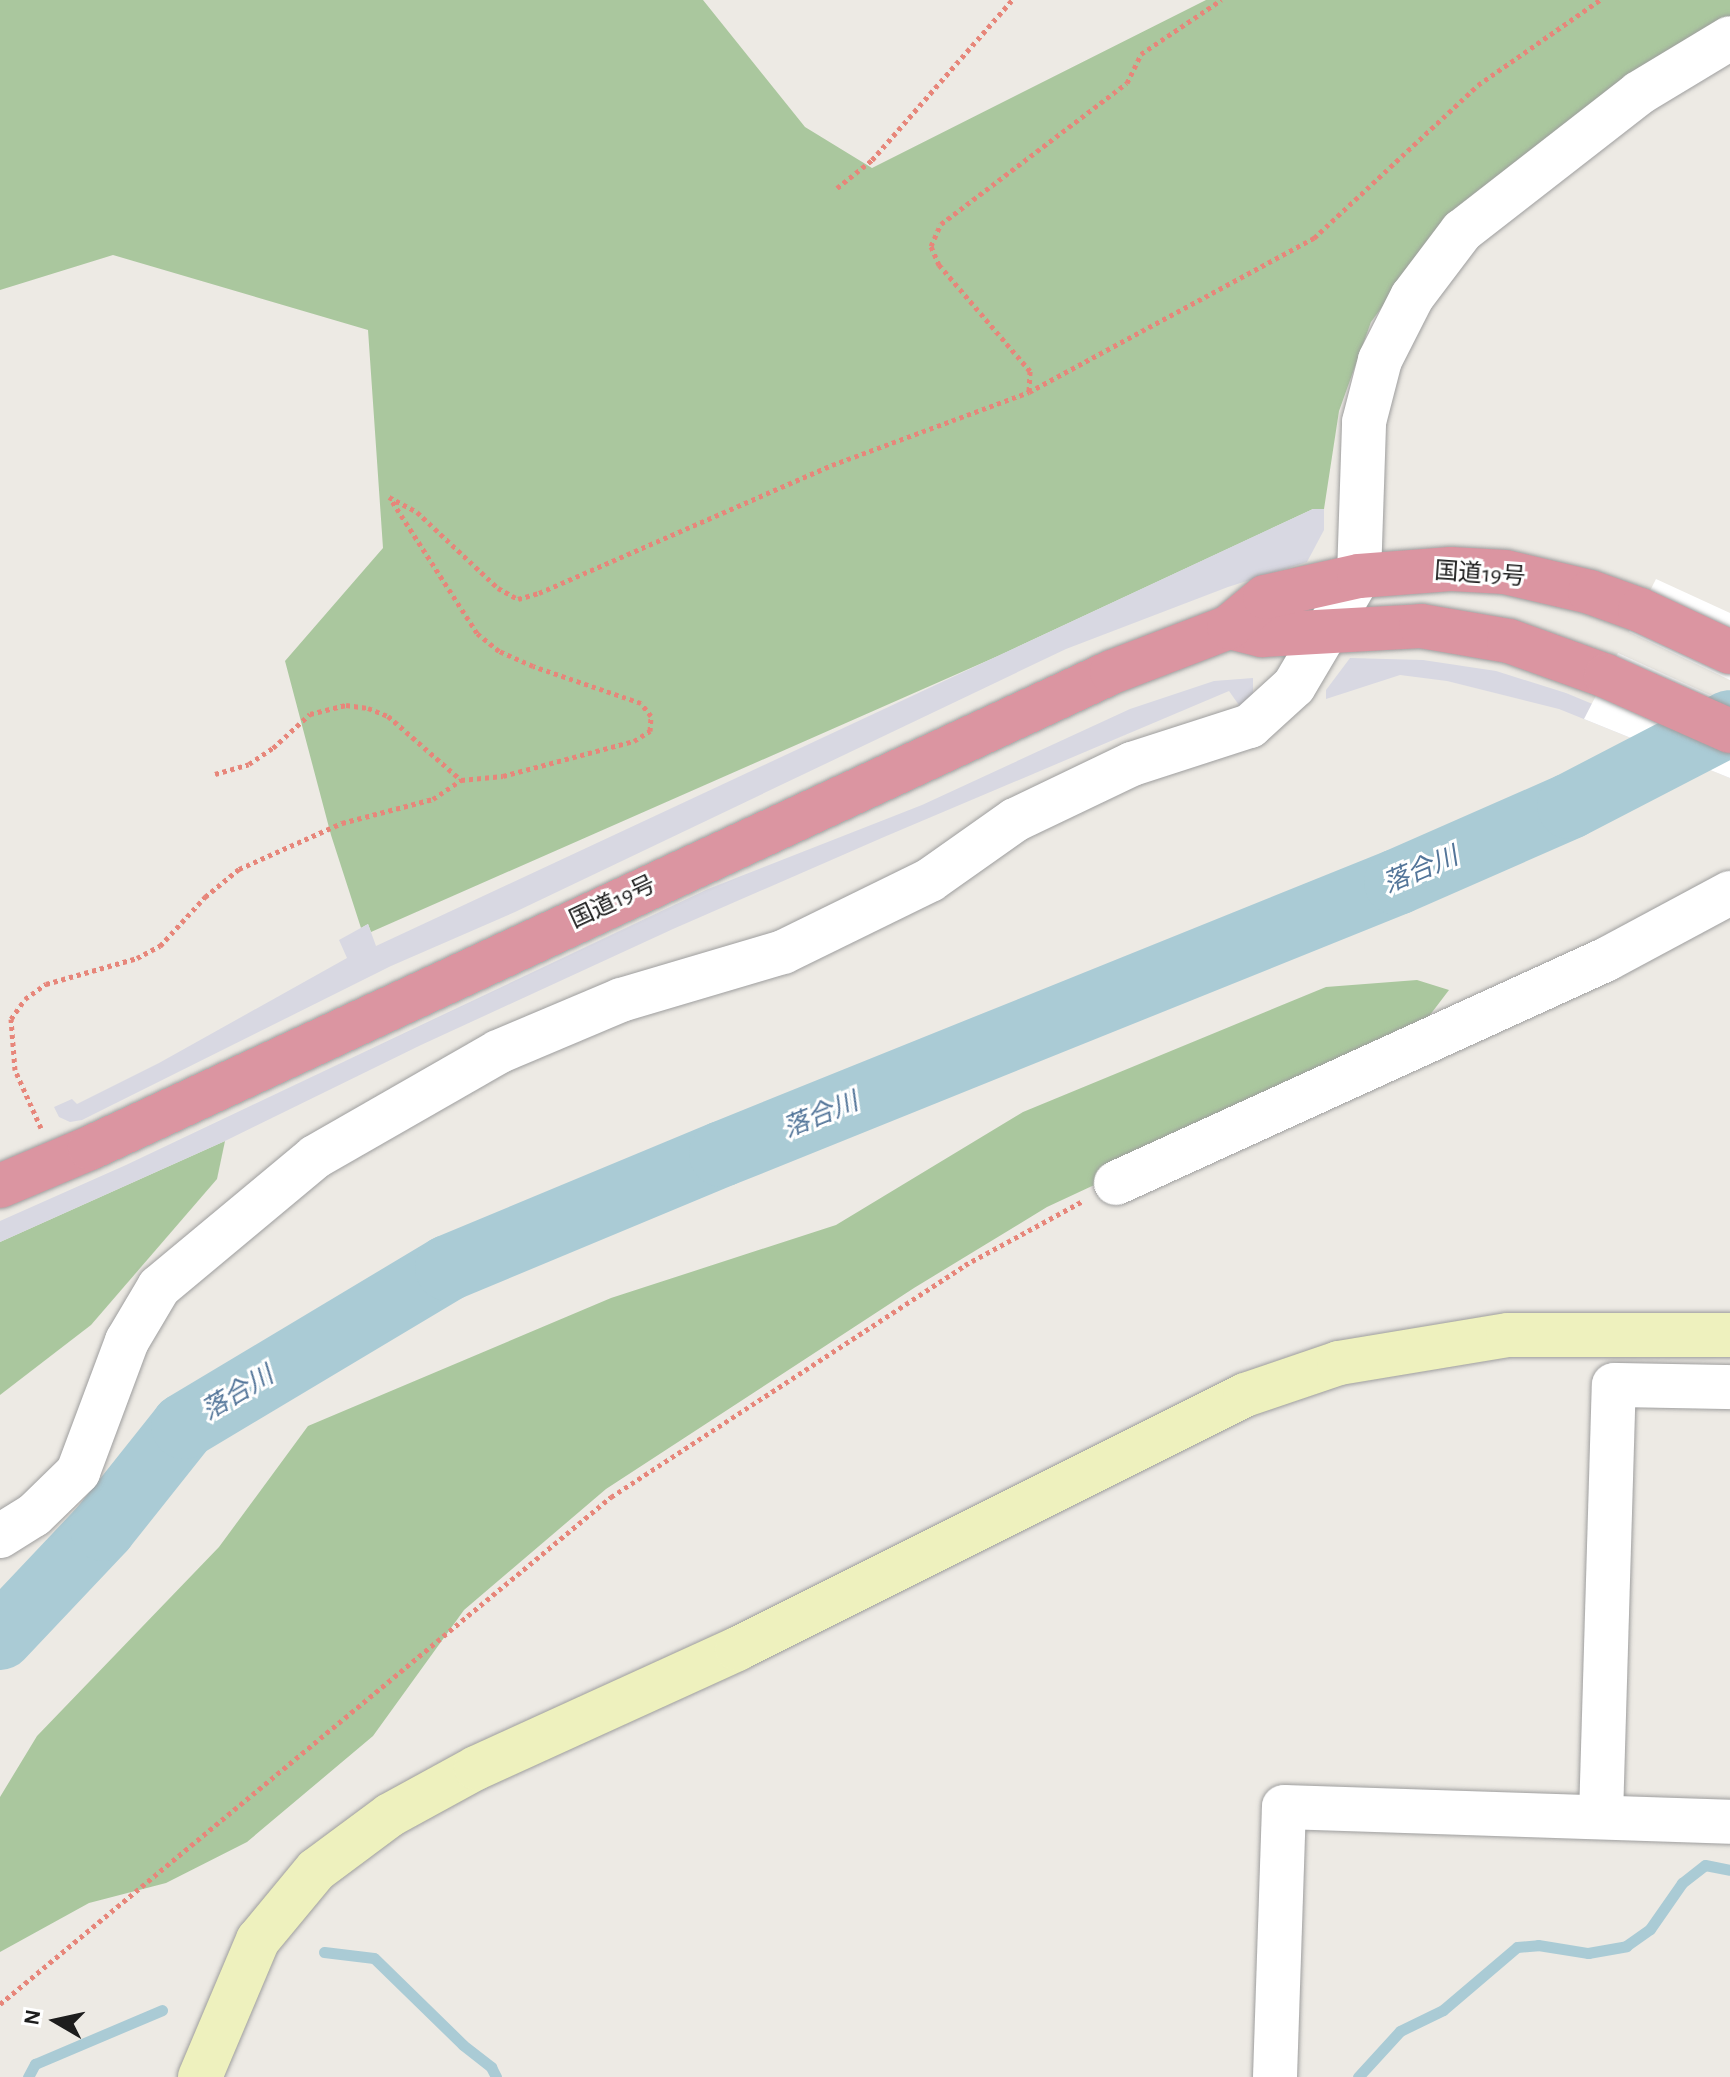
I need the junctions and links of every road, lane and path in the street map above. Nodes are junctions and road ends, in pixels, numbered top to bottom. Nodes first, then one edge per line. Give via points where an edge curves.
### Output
1 (1012, 0) edge
2 (1221, 0) edge
3 (1600, 0) edge
4 (1730, 38) edge
5 (837, 188) dead end
6 (1029, 392) junction
7 (1359, 576) junction
8 (1229, 627) junction
9 (1326, 633) junction
10 (1730, 652) edge
11 (1730, 731) edge
12 (215, 774) dead end
13 (461, 780) junction
14 (1730, 893) edge
15 (57, 1162) junction
16 (1116, 1183) joint
17 (0, 1186) edge
18 (1730, 1335) edge
19 (1730, 1387) edge
20 (0, 1536) edge
21 (1601, 1816) junction
22 (1730, 1822) edge
23 (0, 2004) edge
24 (200, 2077) edge
25 (1275, 2077) edge

1 - 5 path via 872,160
2 - 6 path via 1141,54 1127,83 941,224 931,246 939,265 1030,371
3 - 6 path via 1478,85 1314,238
4 - 7 street via 1639,93 1462,231 1412,297 1380,360 1364,422
6 - 13 path via 832,465 518,599 498,588 417,512 389,497 477,633 499,651 533,666 641,703 651,716 650,731 634,741 503,776
7 - 8 highway, 国道19号 via 1265,597
7 - 9 street
7 - 10 highway, 国道19号 via 1451,569 1505,572 1640,610
8 - 9 highway via 1262,635
8 - 15 highway, 国道19号 via 1112,672
9 - 11 highway via 1421,626 1509,641 1606,676
9 - 20 street via 1294,686 1250,726 1132,764 1015,820 930,880 783,952 621,1000 498,1052 315,1157 159,1287 127,1341 78,1472 34,1515
12 - 13 path via 249,764 310,714 346,705 388,716
13 - 15 path via 433,799 342,823 239,869 160,946 137,958 46,984 25,999 11,1019 15,1070
14 - 16 street via 1607,959
15 - 17 highway, 国道19号
16 - 23 path via 965,1265 611,1497
18 - 24 street via 1508,1335 1339,1363 1245,1395 737,1649 476,1768 390,1815 316,1870 258,1940
19 - 21 street via 1614,1385
21 - 22 street
21 - 25 street via 1284,1807

